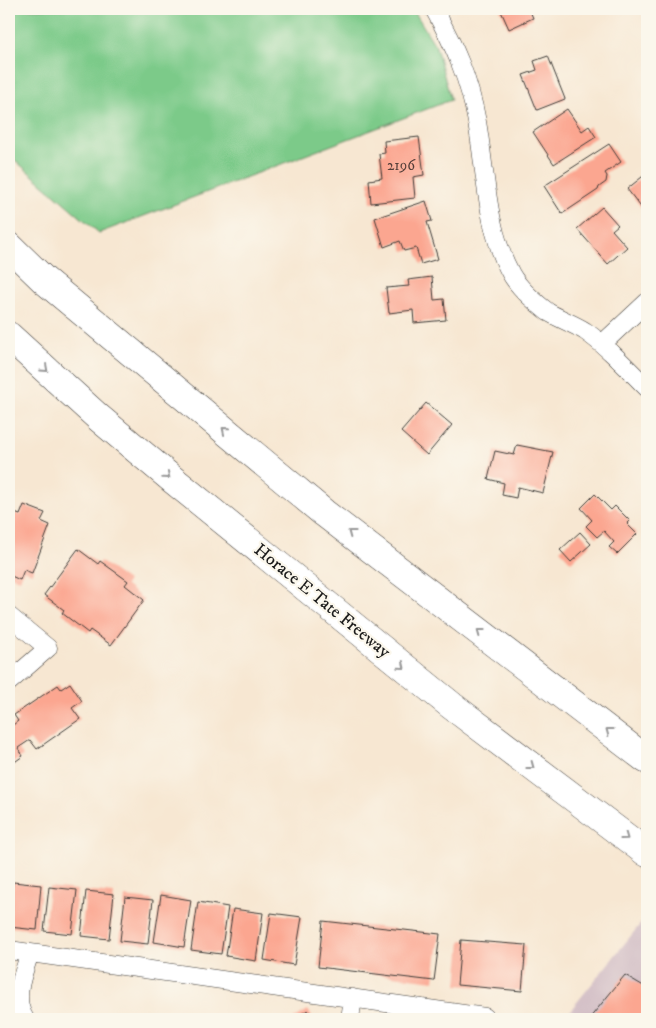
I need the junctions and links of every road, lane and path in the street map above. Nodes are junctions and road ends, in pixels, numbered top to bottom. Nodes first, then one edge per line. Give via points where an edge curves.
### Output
1 (434, 9) edge
2 (9, 246) edge
3 (647, 302) edge
4 (9, 336) edge
5 (602, 344) junction
6 (647, 388) edge
7 (9, 616) edge
8 (9, 682) edge
9 (647, 760) edge
10 (647, 853) edge
11 (9, 950) edge
12 (30, 953) junction
13 (353, 998) junction
14 (484, 1017) dead end
15 (25, 1019) edge
16 (350, 1019) edge

1 - 5 street via 455,47 467,79 477,121 494,231 511,274 523,290 548,312 584,330
9 -> 2 highway via 324,513 52,286
3 - 5 street
4 -> 10 highway, Horace E Tate Freeway via 99,418 217,516 452,706
5 - 6 street
7 - 8 street via 48,648
11 - 12 street
12 - 13 street
12 - 15 street via 18,987 21,1014
13 - 14 street
13 - 16 street

